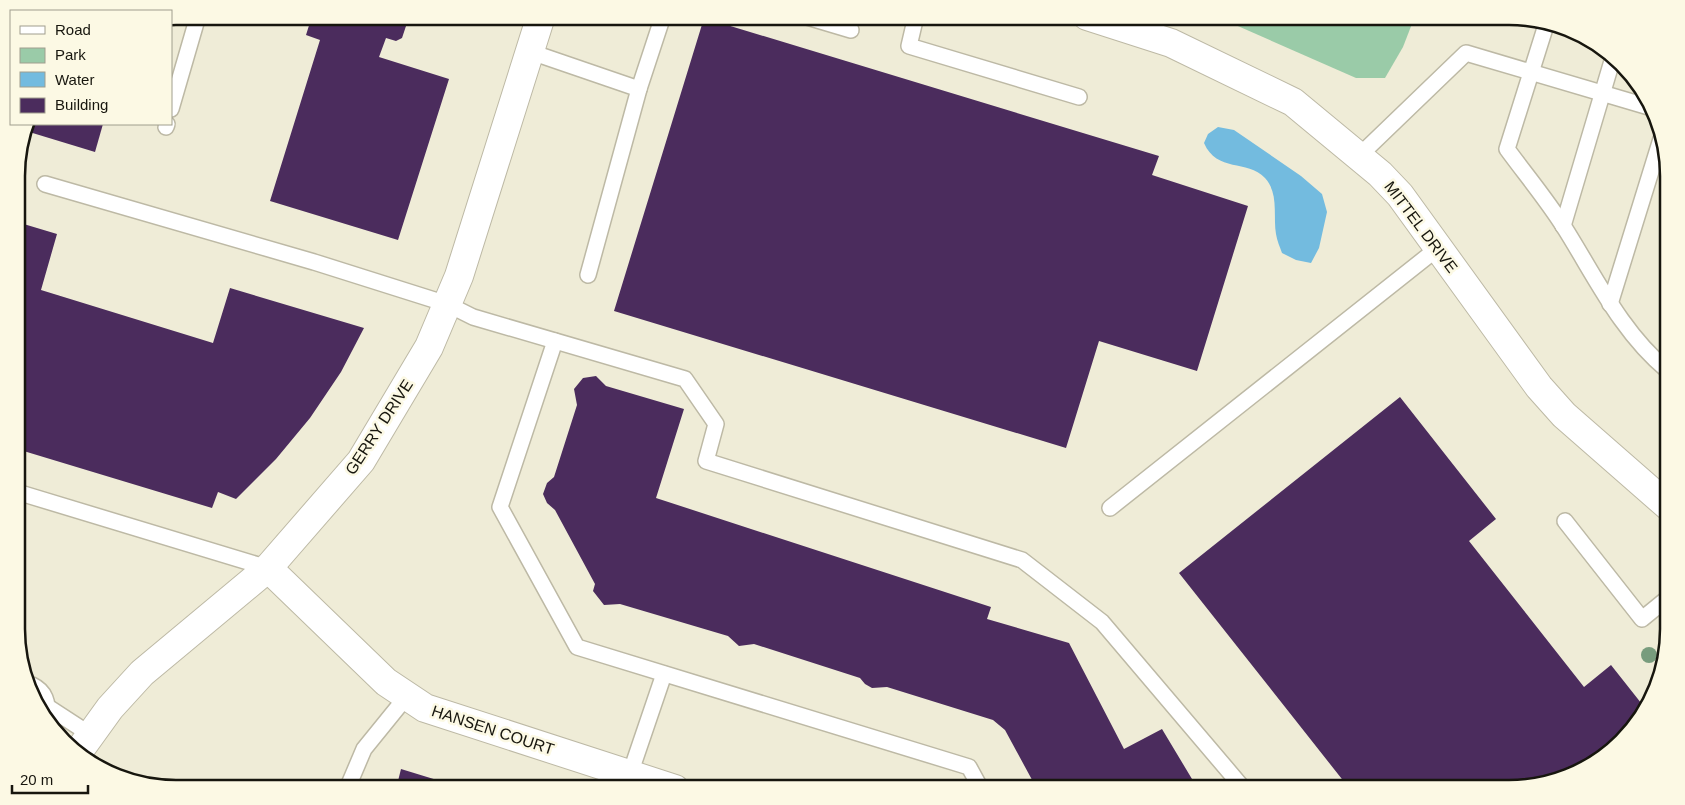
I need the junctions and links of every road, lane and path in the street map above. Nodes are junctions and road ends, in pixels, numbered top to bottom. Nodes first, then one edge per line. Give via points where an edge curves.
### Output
1 (195, 25) edge
2 (538, 25) edge
3 (660, 25) edge
4 (834, 25) edge
5 (914, 25) edge
6 (1151, 26) edge
7 (1545, 29) edge
8 (851, 30) dead end
9 (531, 52) junction
10 (1611, 64) edge
11 (1532, 71) junction
12 (639, 89) junction
13 (1602, 92) junction
14 (1079, 97) dead end
15 (1642, 105) edge
16 (172, 106) edge
17 (1658, 150) edge
18 (1359, 156) junction
19 (45, 184) dead end
20 (1563, 226) junction
21 (1438, 248) junction
22 (588, 274) dead end
23 (447, 304) junction
24 (1610, 304) junction
25 (555, 341) junction
26 (1660, 364) edge
27 (25, 494) edge
28 (1660, 499) edge
29 (1110, 508) dead end
30 (1565, 521) dead end
31 (268, 568) junction
32 (1660, 604) edge
33 (664, 674) junction
34 (36, 688) edge
35 (407, 696) junction
36 (45, 704) edge
37 (54, 717) edge
38 (85, 743) edge
39 (630, 774) junction
40 (351, 780) edge
41 (648, 780) edge
42 (976, 780) edge
43 (1236, 780) edge

1 - 16 lane
2 - 9 street, GERRY DRIVE
3 - 12 lane
4 - 8 lane
5 - 14 lane via 909,46
6 - 18 street, MITTEL DRIVE via 1172,43 1293,102
7 - 11 lane
9 - 12 lane
9 - 23 street, GERRY DRIVE via 459,276
10 - 13 lane
11 - 13 lane
11 - 18 lane via 1466,53
11 - 20 lane via 1507,149
12 - 22 lane
13 - 15 lane
13 - 20 lane
17 - 24 lane
18 - 21 street, MITTEL DRIVE via 1400,195
19 - 23 lane
20 - 24 lane
21 - 28 street, MITTEL DRIVE via 1538,387 1564,415
21 - 29 lane
23 - 25 lane via 473,317
23 - 31 street, GERRY DRIVE via 429,347 361,461
24 - 26 lane
25 - 33 lane via 500,507 577,647
25 - 43 lane via 685,379 716,424 706,461 1022,560 1102,622
27 - 31 lane
30 - 32 lane via 1642,619
31 - 35 street, HANSEN COURT via 386,682
31 - 38 street, GERRY DRIVE via 142,673 110,708
33 - 39 lane
33 - 42 lane via 966,766
34 - 36 lane via 42,691
35 - 39 street, HANSEN COURT via 425,708
35 - 40 lane via 364,749
37 - 38 lane
39 - 41 street, HANSEN COURT

